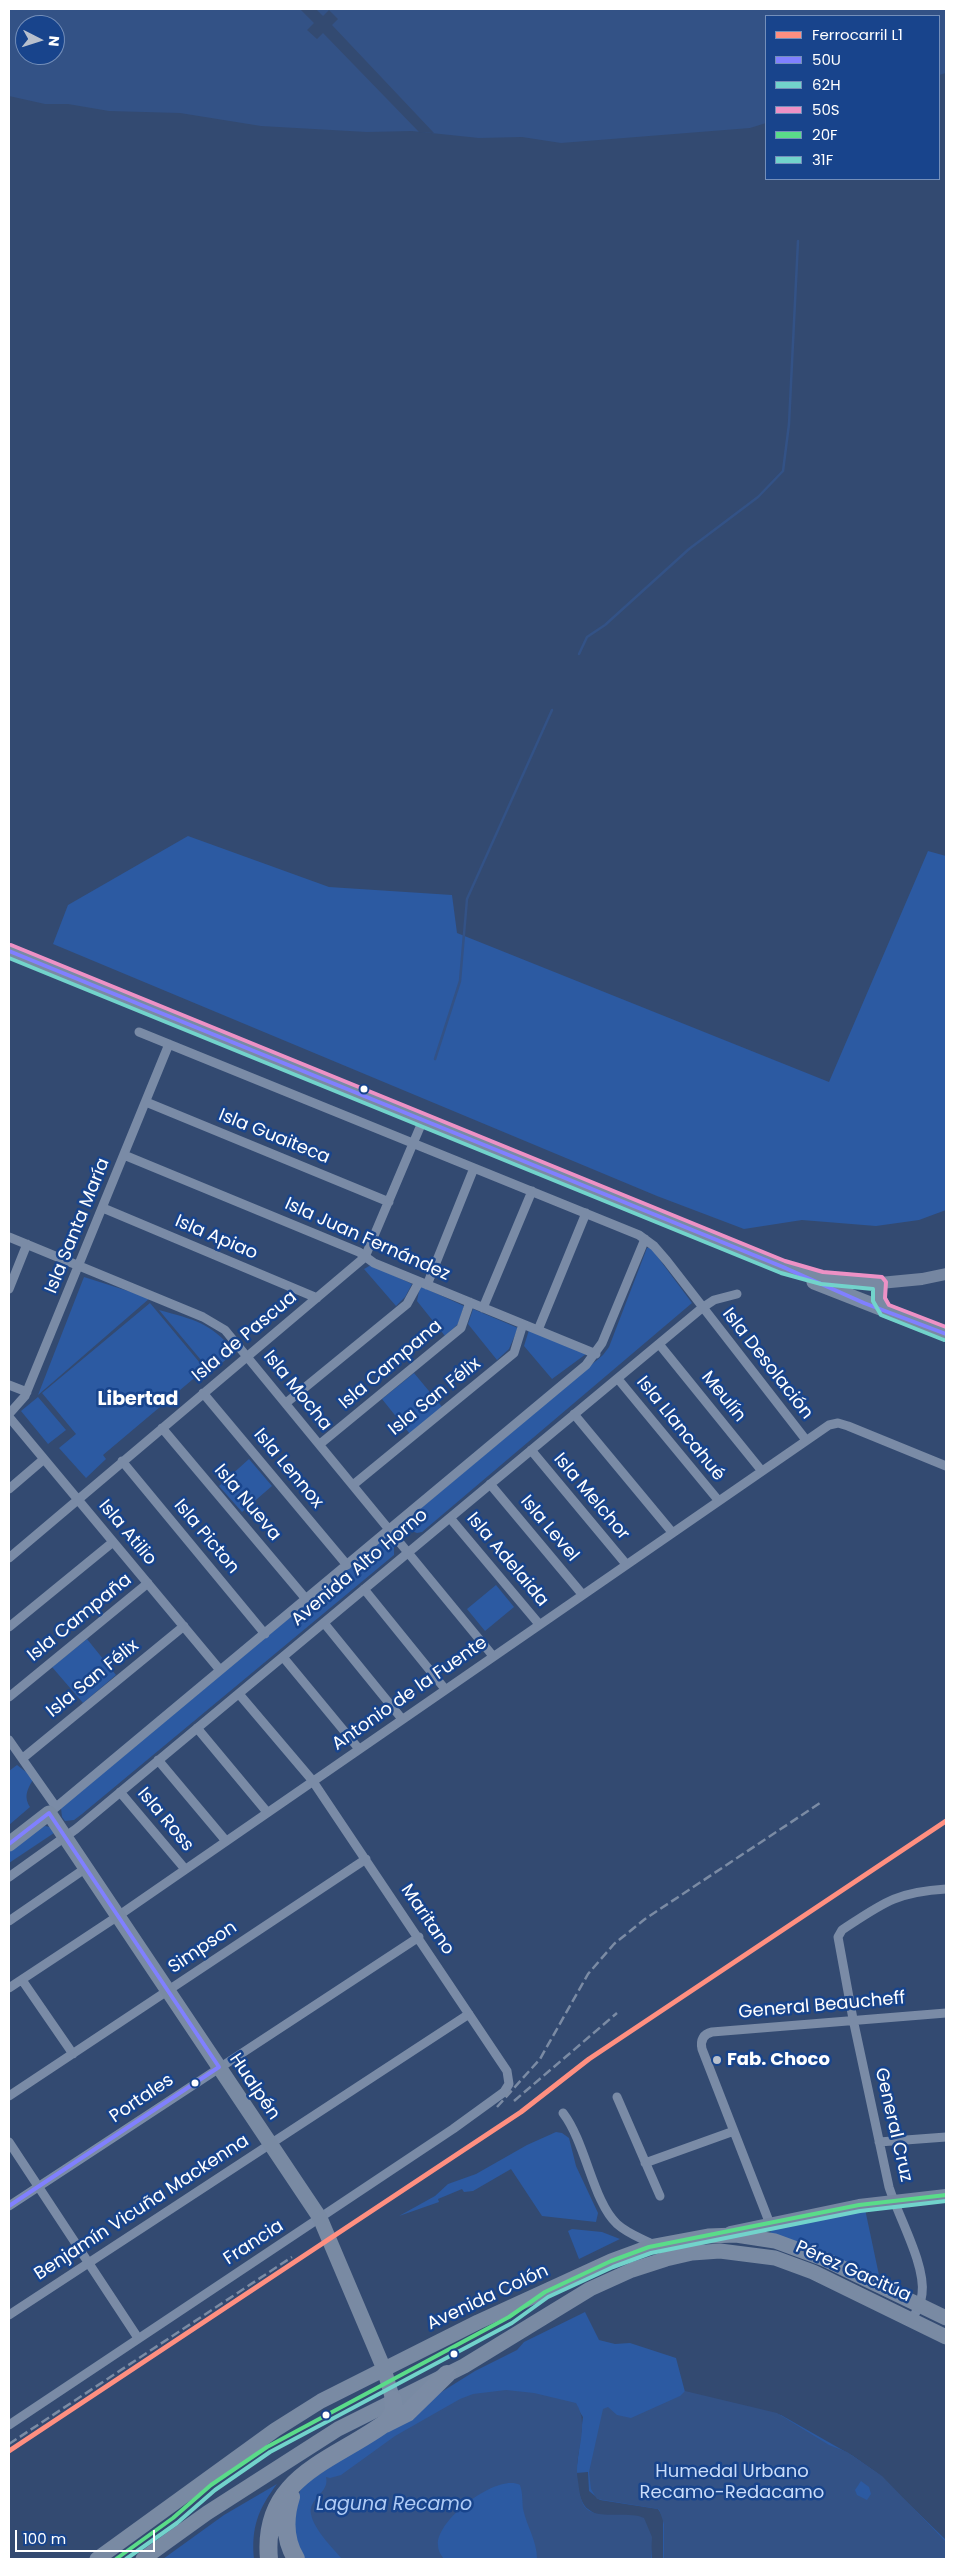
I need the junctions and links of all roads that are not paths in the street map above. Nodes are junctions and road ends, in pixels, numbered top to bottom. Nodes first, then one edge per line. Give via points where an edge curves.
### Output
1 (9, 951) edge
2 (139, 1032) dead end
3 (169, 1044) junction
4 (146, 1102) junction
5 (423, 1120) junction
6 (414, 1144) junction
7 (124, 1155) junction
8 (474, 1168) junction
9 (532, 1192) junction
10 (390, 1202) junction
11 (103, 1208) junction
12 (586, 1213) junction
13 (9, 1237) edge
14 (645, 1239) junction
15 (27, 1244) junction
16 (365, 1257) junction
17 (79, 1266) junction
18 (783, 1267) junction
19 (946, 1274) edge
20 (423, 1283) junction
21 (880, 1283) junction
22 (9, 1289) edge
23 (737, 1294) dead end
24 (317, 1298) junction
25 (470, 1302) junction
26 (483, 1308) junction
27 (702, 1308) junction
28 (888, 1312) junction
29 (523, 1324) junction
30 (538, 1330) junction
31 (946, 1334) edge
32 (659, 1344) junction
33 (596, 1354) junction
34 (247, 1356) junction
35 (618, 1378) junction
36 (9, 1385) edge
37 (27, 1392) junction
38 (203, 1393) junction
39 (286, 1403) junction
40 (574, 1414) junction
41 (9, 1415) edge
42 (829, 1425) joint
43 (162, 1428) junction
44 (806, 1440) junction
45 (320, 1444) junction
46 (532, 1450) junction
47 (44, 1459) junction
48 (122, 1462) junction
49 (946, 1466) edge
50 (761, 1470) junction
51 (490, 1484) junction
52 (353, 1485) junction
53 (9, 1489) edge
54 (77, 1499) junction
55 (718, 1500) junction
56 (450, 1518) junction
57 (390, 1530) junction
58 (672, 1532) junction
59 (113, 1542) junction
60 (408, 1553) junction
61 (9, 1558) edge
62 (626, 1564) junction
63 (347, 1565) junction
64 (148, 1583) junction
65 (364, 1589) junction
66 (582, 1594) junction
67 (306, 1599) junction
68 (324, 1622) junction
69 (539, 1624) junction
70 (184, 1626) junction
71 (9, 1627) edge
72 (264, 1634) junction
73 (493, 1656) junction
74 (283, 1657) junction
75 (220, 1670) junction
76 (445, 1688) junction
77 (239, 1694) junction
78 (9, 1697) edge
79 (402, 1719) junction
80 (197, 1728) junction
81 (9, 1740) edge
82 (359, 1748) junction
83 (23, 1758) junction
84 (158, 1760) junction
85 (312, 1780) junction
86 (120, 1792) junction
87 (53, 1810) junction
88 (267, 1812) junction
89 (66, 1837) junction
90 (226, 1841) junction
91 (9, 1844) edge
92 (366, 1859) junction
93 (86, 1868) junction
94 (185, 1869) junction
95 (9, 1877) edge
96 (946, 1889) edge
97 (118, 1916) junction
98 (9, 1920) edge
99 (418, 1936) junction
100 (22, 1980) junction
101 (9, 1988) edge
102 (168, 1991) junction
103 (946, 2013) edge
104 (469, 2014) junction
105 (853, 2019) junction
106 (73, 2054) junction
107 (219, 2067) junction
108 (510, 2081) joint
109 (9, 2096) edge
110 (617, 2097) dead end
111 (563, 2112) dead end
112 (734, 2131) junction
113 (946, 2137) edge
114 (9, 2142) edge
115 (879, 2142) junction
116 (270, 2143) junction
117 (645, 2163) junction
118 (38, 2187) junction
119 (946, 2195) edge
120 (660, 2196) dead end
121 (894, 2200) junction
122 (9, 2206) edge
123 (320, 2218) junction
124 (770, 2224) junction
125 (633, 2235) junction
126 (708, 2236) junction
127 (654, 2245) junction
128 (635, 2252) junction
129 (681, 2255) joint
130 (88, 2262) junction
131 (920, 2304) junction
132 (9, 2315) edge
133 (946, 2318) edge
134 (912, 2319) junction
135 (946, 2337) edge
136 (138, 2338) junction
137 (384, 2369) junction
138 (447, 2374) junction
139 (393, 2400) junction
140 (384, 2424) junction
141 (9, 2425) edge
142 (308, 2469) junction
143 (97, 2559) edge
144 (143, 2559) edge
145 (269, 2559) edge
146 (296, 2559) edge

1 - 5 main road
2 - 3 street, Isla Desolación
3 - 4 street, Isla Santa María
3 - 6 street, Isla Desolación
4 - 7 street, Isla Santa María
4 - 10 street, Isla Guaiteca
5 - 6 street, Isla de Pascua
5 - 18 main road
6 - 8 street, Isla Desolación
6 - 10 street, Isla de Pascua
7 - 11 street, Isla Santa María
7 - 16 street, Isla Juan Fernández
8 - 9 street, Isla Desolación
8 - 20 street
9 - 12 street, Isla Desolación
9 - 26 street
10 - 16 street, Isla de Pascua
11 - 17 street, Isla Santa María
11 - 24 street, Isla Apiao
12 - 14 street, Isla Desolación
12 - 30 street
13 - 15 street, Isla Mocha
14 - 27 street, Isla Desolación via 668,1261
14 - 33 street, Avenida Alto Horno
15 - 17 street, Isla Mocha
15 - 22 street
16 - 20 street, Isla Juan Fernández
16 - 24 street, Isla de Pascua
17 - 34 street, Isla Mocha via 212,1320
17 - 37 street, Isla Santa María
18 - 21 main road via 822,1278
18 - 28 main road
19 - 21 main road
20 - 25 street, Isla Juan Fernández
20 - 39 street via 407,1304
21 - 28 main road via 880,1302
23 - 27 street, Avenida Alto Horno via 714,1300
24 - 34 street, Isla de Pascua
25 - 26 street, Isla Juan Fernández
25 - 45 street, Isla Campana via 460,1328
26 - 29 street, Isla Juan Fernández
27 - 32 street, Avenida Alto Horno
27 - 44 street, Isla Desolación
28 - 31 main road
29 - 30 street, Isla Juan Fernández
29 - 52 street, Isla San Félix via 514,1353
30 - 33 street, Isla Juan Fernández
32 - 35 street, Avenida Alto Horno
32 - 50 street, Meulín
33 - 57 street, Avenida Alto Horno
34 - 38 street, Isla de Pascua
34 - 39 street, Isla Mocha
35 - 40 street, Avenida Alto Horno
35 - 55 street, Isla Llancahué
36 - 37 street
37 - 41 street, Isla Santa María
38 - 43 street, Isla de Pascua
38 - 63 street, Isla Lennox
39 - 45 street, Isla Mocha
40 - 46 street, Avenida Alto Horno
40 - 58 street
41 - 47 street, Isla Atilio
42 - 44 street, Antonio de la Fuente
42 - 49 street, Isla Desolación via 848,1426
43 - 48 street, Isla de Pascua
43 - 67 street, Isla Nueva
44 - 50 street, Antonio de la Fuente
45 - 52 street, Isla Mocha
46 - 51 street, Avenida Alto Horno
46 - 62 street, Isla Melchor
47 - 53 street
47 - 54 street, Isla Atilio
48 - 54 street, Isla de Pascua
48 - 72 street, Isla Picton
50 - 55 street, Antonio de la Fuente
51 - 56 street, Avenida Alto Horno
51 - 66 street, Isla Level
52 - 57 street, Isla Mocha
54 - 59 street, Isla Atilio
54 - 61 street, Isla de Pascua
55 - 58 street, Antonio de la Fuente
56 - 60 street, Avenida Alto Horno
56 - 69 street, Isla Adelaida
57 - 60 street, Isla Mocha
57 - 63 street, Avenida Alto Horno
58 - 62 street, Antonio de la Fuente
59 - 64 street, Isla Atilio
59 - 71 street
60 - 65 street, Avenida Alto Horno
60 - 73 street, Isla Mocha
62 - 66 street, Antonio de la Fuente
63 - 67 street, Avenida Alto Horno
64 - 70 street, Isla Atilio
64 - 78 street, Isla Campaña
65 - 68 street, Avenida Alto Horno
65 - 76 street
66 - 69 street, Antonio de la Fuente
67 - 72 street, Avenida Alto Horno
68 - 74 street, Avenida Alto Horno
68 - 79 street
69 - 73 street, Antonio de la Fuente
70 - 75 street, Isla Atilio
70 - 83 street, Isla San Félix
72 - 75 street, Avenida Alto Horno
73 - 76 street, Antonio de la Fuente
74 - 77 street, Avenida Alto Horno
74 - 82 street
75 - 87 street, Avenida Alto Horno
76 - 79 street, Antonio de la Fuente
77 - 80 street, Avenida Alto Horno
77 - 85 street
79 - 82 street, Antonio de la Fuente
80 - 84 street, Avenida Alto Horno
80 - 88 street
81 - 83 street
82 - 85 street, Antonio de la Fuente
83 - 87 street
84 - 86 street, Avenida Alto Horno
84 - 90 street
85 - 88 street, Antonio de la Fuente
85 - 92 street, Maritano
86 - 89 street, Avenida Alto Horno
86 - 94 street, Isla Ross
87 - 89 main road, Hualpén
87 - 91 main road, Avenida Alto Horno
88 - 90 street, Antonio de la Fuente
89 - 93 main road, Hualpén
89 - 95 street, Avenida Alto Horno
90 - 94 street, Antonio de la Fuente
92 - 99 street, Maritano
92 - 102 street, Simpson
93 - 97 main road, Hualpén
93 - 98 street
94 - 97 street, Antonio de la Fuente
96 - 105 street, General Cruz via 913,1891 889,1900 839,1933
97 - 100 street, Antonio de la Fuente
97 - 102 main road, Hualpén
99 - 104 street, Maritano
99 - 107 street, Portales
100 - 101 street, Antonio de la Fuente
100 - 106 street
102 - 106 street, Simpson
102 - 107 main road, Hualpén
103 - 105 street, General Beaucheff
104 - 108 street, Maritano via 507,2071
104 - 116 street, Benjamín Vicuña Mackenna
105 - 112 street, General Beaucheff via 712,2032 702,2038 702,2049
105 - 115 street, General Cruz
106 - 109 street, Simpson
107 - 116 main road, Hualpén
107 - 118 street, Portales
108 - 123 street, Francia via 507,2090 485,2107
110 - 117 street
111 - 125 street via 576,2134 606,2210 617,2224
112 - 117 street
112 - 124 street
113 - 115 street
114 - 118 street
115 - 121 street, General Cruz
116 - 123 main road, Hualpén
116 - 130 street, Benjamín Vicuña Mackenna
117 - 120 street
118 - 122 street, Portales
118 - 130 street
119 - 121 main road, Avenida Colón
121 - 124 main road, Avenida Colón
121 - 131 street, General Cruz via 920,2272 923,2291
123 - 136 street, Francia
123 - 137 main road, Hualpén
124 - 126 main road, Avenida Colón
125 - 127 street
125 - 128 street
126 - 127 main road, Avenida Colón
126 - 131 main road, Pérez Gacitúa via 753,2237 787,2244
127 - 128 main road, Avenida Colón
128 - 137 main road, Avenida Colón via 478,2322
129 - 134 main road, Pérez Gacitúa via 734,2251 775,2258
129 - 138 main road, Avenida Colón via 632,2270 590,2289
130 - 132 street, Benjamín Vicuña Mackenna
130 - 136 street
131 - 133 main road, Pérez Gacitúa
131 - 134 street, General Cruz
134 - 135 main road, Pérez Gacitúa
136 - 141 street, Francia
137 - 139 main road, Hualpén
137 - 143 main road, Avenida Colón via 321,2401 275,2430
138 - 139 main road, Avenida Colón
138 - 140 highway via 407,2413
139 - 140 highway via 394,2413
139 - 144 main road, Avenida Colón via 311,2446
140 - 142 highway
142 - 145 highway via 280,2503 270,2532
142 - 146 highway via 296,2486 286,2517 286,2536

